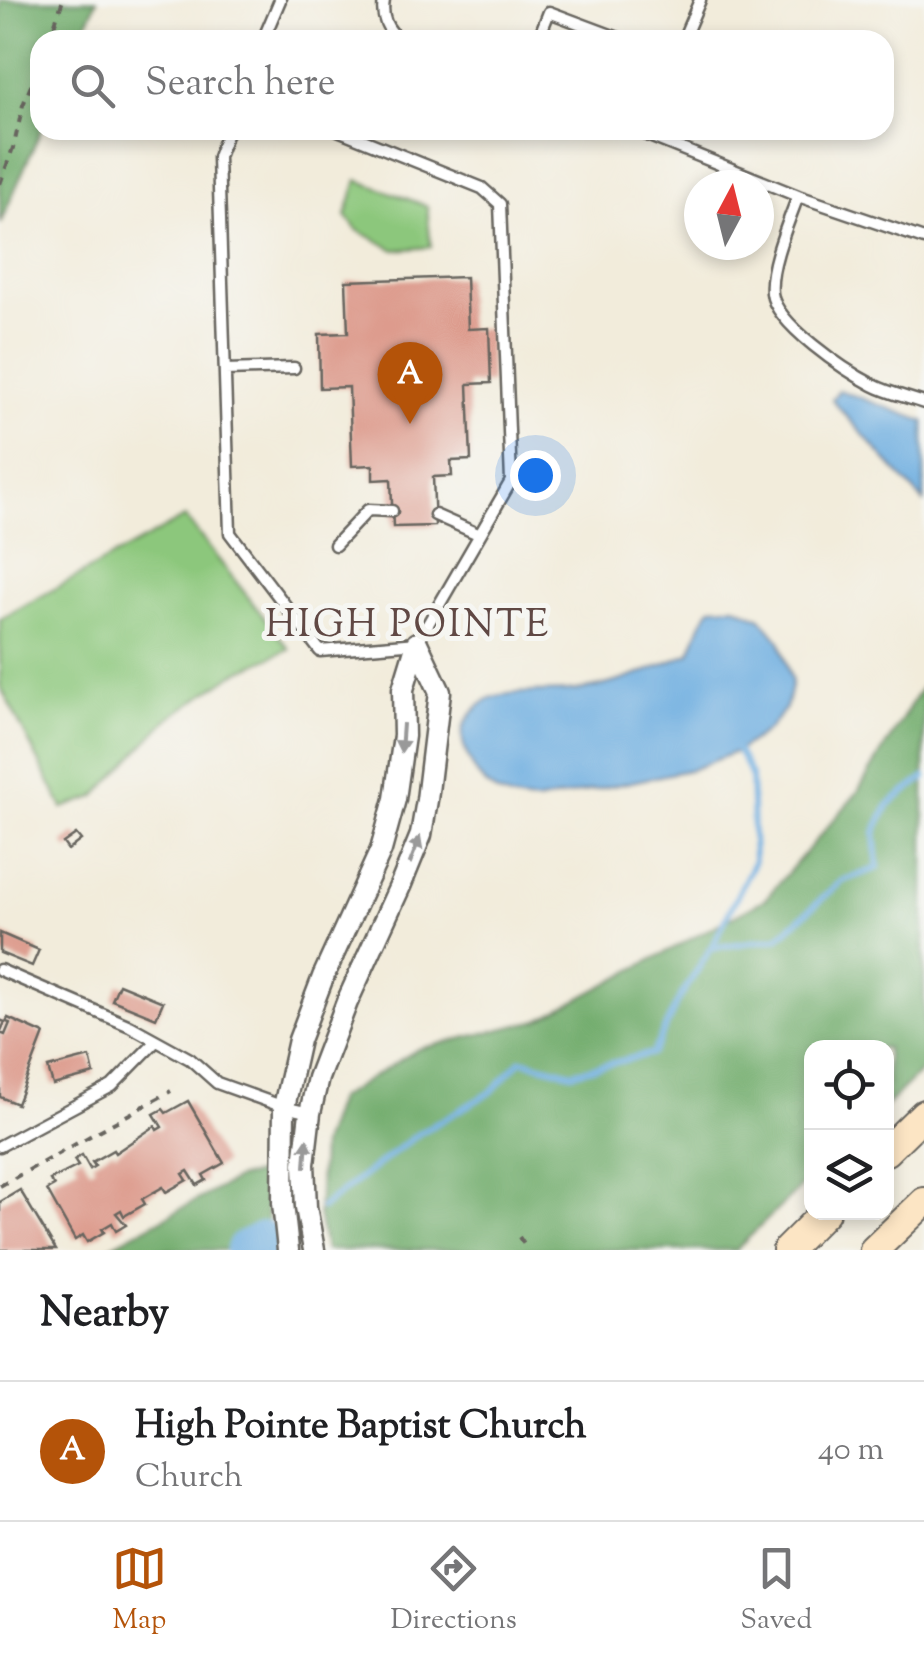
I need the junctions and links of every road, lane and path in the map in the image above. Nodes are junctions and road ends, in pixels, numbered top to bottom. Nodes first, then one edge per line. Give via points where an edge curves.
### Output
1 (62, 0) edge
2 (280, 0) edge
3 (384, 0) edge
4 (700, 0) edge
5 (52, 30) edge
6 (267, 30) edge
7 (390, 30) edge
8 (542, 30) edge
9 (597, 30) edge
10 (687, 30) edge
11 (30, 88) edge
12 (224, 140) edge
13 (363, 140) edge
14 (667, 140) edge
15 (0, 184) edge
16 (798, 196) junction
17 (924, 239) edge
18 (294, 368) dead end
19 (225, 370) junction
20 (924, 403) edge
21 (392, 512) dead end
22 (434, 515) dead end
23 (478, 534) junction
24 (335, 546) dead end
25 (417, 642) junction
26 (0, 970) edge
27 (156, 1042) junction
28 (172, 1091) dead end
29 (284, 1108) junction
30 (310, 1113) junction
31 (924, 1114) edge
32 (894, 1143) edge
33 (0, 1146) edge
34 (0, 1186) edge
35 (924, 1202) edge
36 (817, 1220) edge
37 (519, 1237) dead end
38 (288, 1250) edge
39 (314, 1250) edge
40 (528, 1250) edge
41 (787, 1250) edge
42 (874, 1250) edge

1 - 5 path
2 - 6 lane
3 - 7 lane
4 - 10 lane
8 - 9 lane via 549,12
11 - 15 path
12 - 19 lane via 218,157
13 - 23 lane via 482,188 500,204 511,480
14 - 16 lane
16 - 17 lane
16 - 20 lane via 772,294 783,317 874,386
18 - 19 lane
19 - 25 lane via 230,533 320,651
21 - 24 lane via 368,510
22 - 23 lane
23 - 25 lane
25 -> 29 street via 402,689 404,736 381,850 305,1024
30 -> 25 street via 330,1044 421,835 440,692
26 - 27 lane
27 - 29 lane via 217,1083
27 - 33 lane via 112,1086
28 - 34 path
29 - 30 lane
29 - 38 street
39 -> 30 street via 304,1164
31 - 32 main road
35 - 42 main road
36 - 41 main road
37 - 40 path

